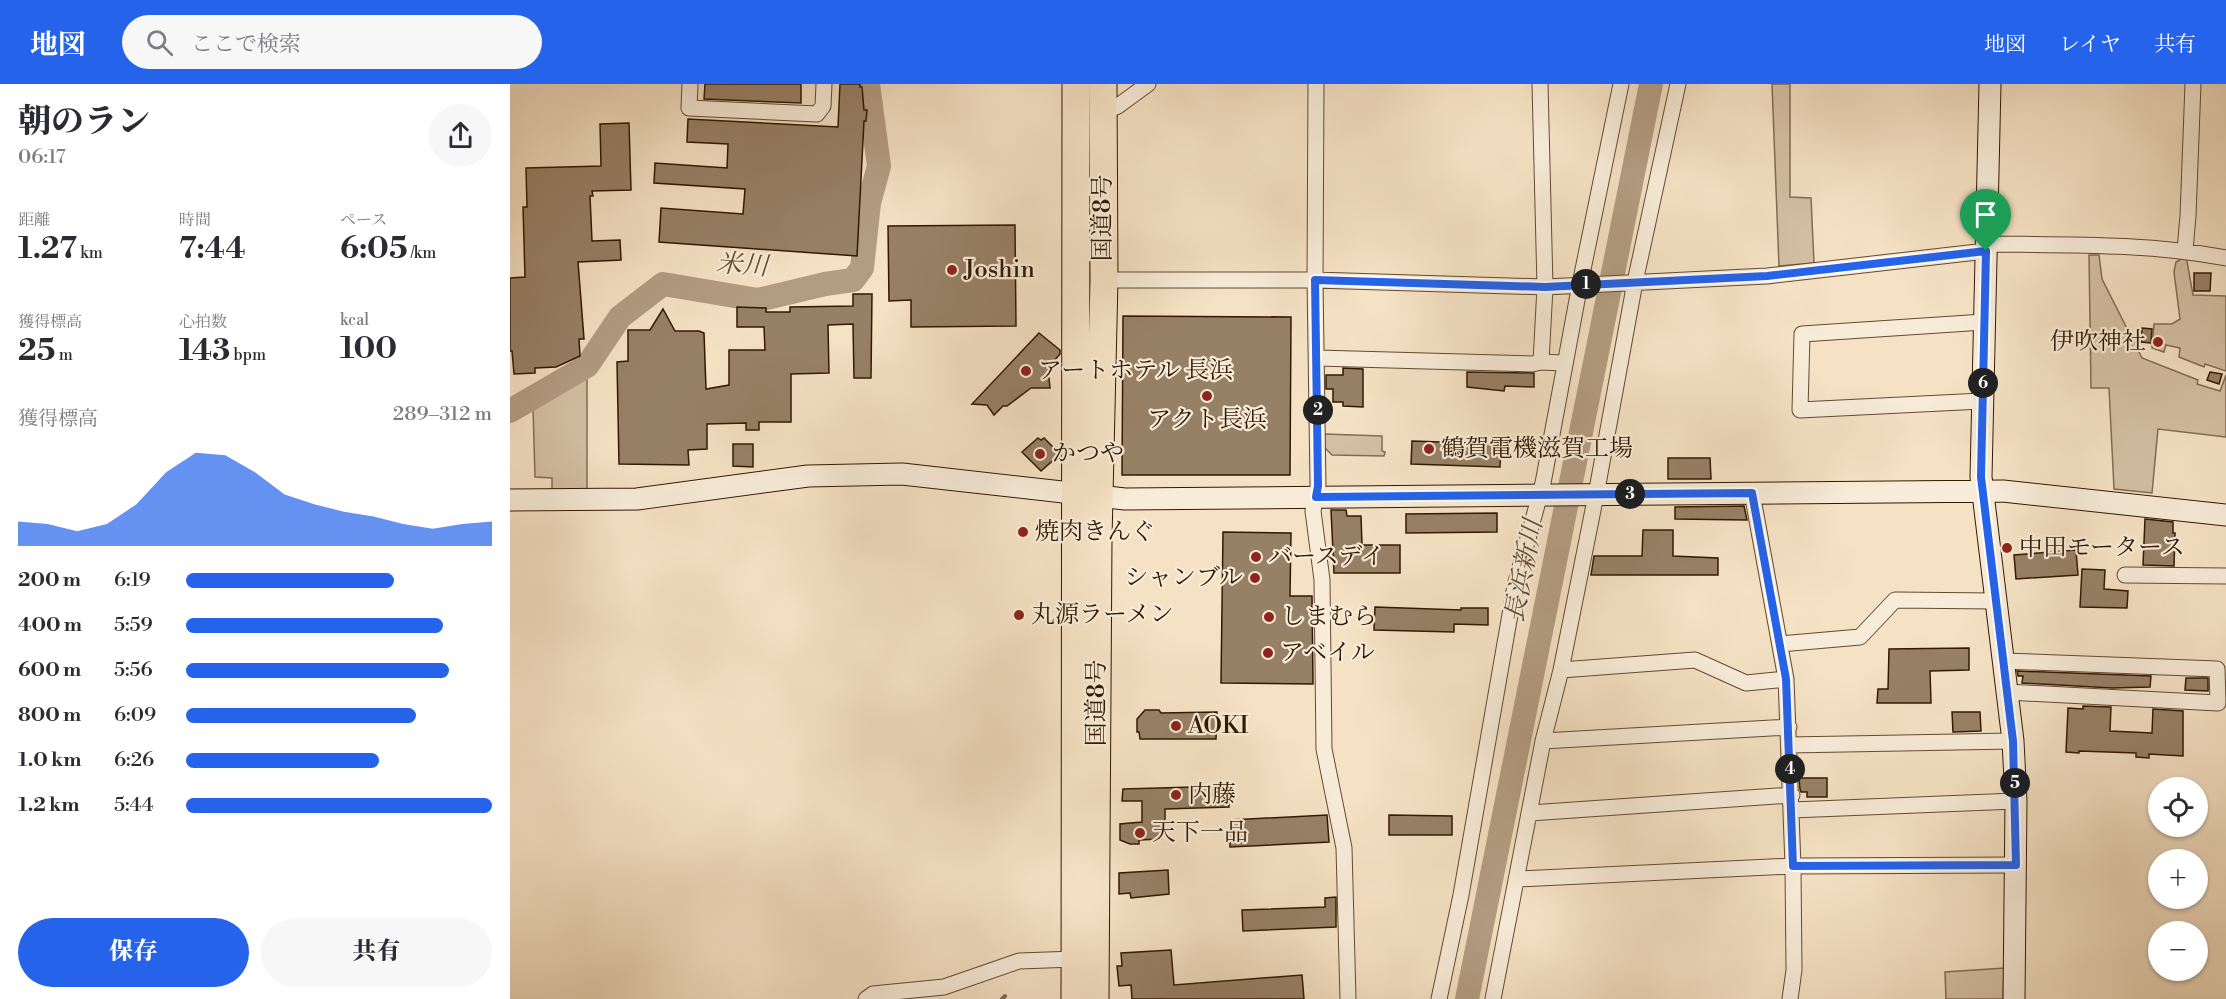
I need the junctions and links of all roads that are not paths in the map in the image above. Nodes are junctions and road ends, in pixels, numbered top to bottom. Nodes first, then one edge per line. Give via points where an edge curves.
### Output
1 (690, 84) edge
2 (824, 84) edge
3 (1076, 84) edge
4 (1103, 84) edge
5 (1148, 84) edge
6 (1316, 84) edge
7 (1540, 84) edge
8 (1622, 84) edge
9 (1678, 84) edge
10 (1990, 84) edge
11 (2193, 84) edge
12 (1103, 112) junction
13 (1987, 248) junction
14 (2185, 250) junction
15 (2226, 258) edge
16 (1104, 279) junction
17 (1315, 280) junction
18 (1632, 282) junction
19 (1583, 284) junction
20 (1545, 287) junction
21 (1984, 322) junction
22 (1317, 357) junction
23 (1541, 362) junction
24 (1565, 363) junction
25 (1982, 401) junction
26 (1983, 491) junction
27 (1752, 493) junction
28 (1088, 495) junction
29 (1542, 495) junction
30 (1592, 495) junction
31 (1316, 497) junction
32 (510, 500) edge
33 (2226, 514) edge
34 (2125, 575) dead end
35 (2226, 576) edge
36 (1995, 601) junction
37 (1780, 644) junction
38 (2004, 661) junction
39 (1561, 670) junction
40 (1786, 679) junction
41 (2007, 692) junction
42 (1789, 727) junction
43 (1544, 741) junction
44 (2013, 741) junction
45 (1789, 746) junction
46 (2016, 801) junction
47 (1792, 803) junction
48 (1530, 813) junction
49 (2016, 865) junction
50 (1793, 866) junction
51 (1517, 879) junction
52 (1075, 959) junction
53 (866, 999) edge
54 (1075, 999) edge
55 (1095, 999) edge
56 (1348, 999) edge
57 (1439, 999) edge
58 (1493, 999) edge
59 (1790, 999) edge
60 (2014, 999) edge

1 - 2 street via 689,108 817,114 823,106
3 - 28 highway, 国道8号
4 - 12 highway, 国道8号
5 - 12 street
6 - 17 street
7 - 20 street
8 - 19 street
9 - 18 street
10 - 13 street
11 - 14 street
12 - 16 highway, 国道8号
13 - 14 street via 2099,246
13 - 18 street via 1767,276
13 - 21 street
14 - 15 street
16 - 17 street
16 - 28 highway, 国道8号 via 1099,466
17 - 20 street
17 - 22 street
18 - 19 street
18 - 30 street
19 - 20 street
19 - 24 street
20 - 23 street
21 - 25 street
21 - 25 street via 1802,334 1800,410
22 - 23 street
22 - 31 street
23 - 24 street
24 - 29 street
25 - 26 street
26 - 27 street
26 - 33 street
26 - 36 street
27 - 30 street
27 - 37 street
28 - 31 street via 1125,499
28 - 32 street via 902,474 808,476 637,500
28 - 52 highway, 国道8号
28 - 55 highway, 国道8号 via 1098,539
29 - 30 street
29 - 31 street
29 - 57 street via 1515,586
30 - 39 street
31 - 56 street via 1313,512 1322,580 1324,749 1344,848
34 - 35 street
36 - 37 street via 1895,600 1860,637
36 - 38 street
37 - 40 street
38 - 41 street
38 - 41 street via 2217,669 2217,703
39 - 40 street via 1695,660 1746,683
39 - 43 street
40 - 42 street
41 - 44 street
42 - 43 street
42 - 45 street
43 - 48 street
44 - 45 street
44 - 46 street
45 - 47 street
46 - 47 street
46 - 49 street
47 - 48 street
47 - 50 street
48 - 51 street
49 - 50 street
49 - 60 street
50 - 51 street
50 - 59 street via 1794,970
51 - 58 street
52 - 53 street via 1019,960 944,987 873,994
52 - 54 highway, 国道8号

